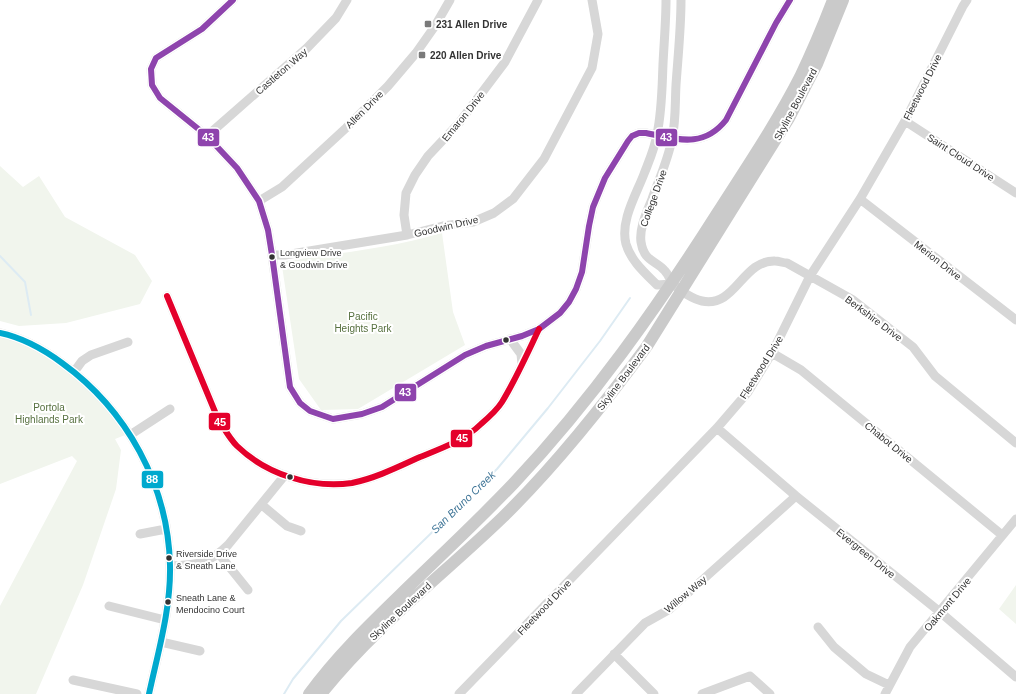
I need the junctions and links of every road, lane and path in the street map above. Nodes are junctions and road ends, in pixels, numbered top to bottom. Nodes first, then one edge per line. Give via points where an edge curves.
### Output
1 (233, 0) edge
2 (347, 0) edge
3 (450, 0) edge
4 (538, 0) edge
5 (592, 0) edge
6 (666, 0) edge
7 (681, 0) edge
8 (790, 0) edge
9 (833, 0) edge
10 (843, 0) edge
11 (967, 0) edge
12 (905, 121) junction
13 (207, 136) junction
14 (665, 136) junction
15 (1016, 193) edge
16 (860, 199) junction
17 (259, 200) junction
18 (407, 235) junction
19 (272, 255) junction
20 (810, 276) junction
21 (677, 287) junction
22 (168, 296) dead end
23 (1016, 320) edge
24 (539, 329) junction
25 (0, 333) edge
26 (510, 339) junction
27 (128, 342) dead end
28 (772, 353) junction
29 (522, 364) junction
30 (74, 372) junction
31 (170, 410) dead end
32 (717, 428) junction
33 (130, 435) junction
34 (1016, 442) edge
35 (285, 475) junction
36 (796, 496) junction
37 (262, 505) junction
38 (1016, 519) edge
39 (166, 529) junction
40 (301, 531) dead end
41 (140, 534) dead end
42 (1002, 535) junction
43 (219, 554) junction
44 (170, 566) junction
45 (248, 590) dead end
46 (108, 606) dead end
47 (940, 612) junction
48 (165, 620) junction
49 (818, 627) dead end
50 (161, 642) junction
51 (200, 651) dead end
52 (614, 654) junction
53 (1016, 677) edge
54 (73, 680) dead end
55 (887, 690) edge
56 (137, 694) edge
57 (149, 694) edge
58 (309, 694) edge
59 (321, 694) edge
60 (459, 694) edge
61 (576, 694) edge
62 (654, 694) edge
63 (702, 694) edge
64 (770, 694) edge

1 - 13 street via 202,29 156,58 151,69 152,84 160,98
2 - 13 street, Castleton Way via 336,18 307,48
3 - 17 street, Allen Drive via 416,53 388,86 282,187
4 - 18 street, Emaron Drive via 504,62 459,123 428,156 415,175 406,193 404,215
5 - 18 street, Goodwin Drive via 598,34 592,68 544,159 518,193 494,213 473,222
6 - 14 street, College Drive via 662,92
7 - 14 street, College Drive
8 - 14 street via 726,120 718,129 700,139
9 - 21 main road, Skyline Boulevard via 812,51 784,105
10 - 21 main road, Skyline Boulevard via 817,64 789,118
11 - 12 street, Fleetwood Drive
12 - 15 street, Saint Cloud Drive
12 - 16 street, Fleetwood Drive
13 - 17 street via 237,168
14 - 21 street, College Drive via 667,158 641,234 643,251 665,271
14 - 21 street, College Drive via 649,161 630,208 626,223 626,244 638,266 658,285
14 - 24 street via 639,133 628,141 613,165 593,207 582,272 576,289 560,313
16 - 20 street, Fleetwood Drive
16 - 23 street, Merion Drive
17 - 19 street
18 - 19 street, Goodwin Drive
19 - 26 street via 290,387 300,403 327,417 333,419 362,414 382,406 465,355
20 - 21 street, Berkshire Drive via 787,263 775,261 758,265 728,296 718,300 700,301
20 - 28 street, Fleetwood Drive
20 - 34 street, Berkshire Drive via 853,300 913,347 935,376
21 - 58 main road, Skyline Boulevard via 538,457 471,527 359,635
21 - 59 main road, Skyline Boulevard via 647,346 600,407 541,476 502,517 362,646
22 - 35 street via 218,419 226,432 249,456
24 - 26 street
24 - 29 street
25 - 30 street via 42,349
26 - 29 street via 521,354
27 - 30 street via 91,355 82,361
28 - 32 street, Fleetwood Drive via 748,392
28 - 42 street, Chabot Drive via 800,370
29 - 35 street via 501,403 480,426 447,445 382,474 351,483 318,483
30 - 33 street via 105,402
31 - 33 street
32 - 36 street, Evergreen Drive
32 - 60 street, Fleetwood Drive
33 - 39 street via 156,488
35 - 37 street
36 - 47 street, Evergreen Drive
36 - 52 street, Willow Way via 670,609 644,623
37 - 40 street via 287,526
37 - 43 street
38 - 42 street, Oakmont Drive
39 - 41 street
39 - 44 street
42 - 47 street, Oakmont Drive
43 - 44 street via 198,564
43 - 45 street
44 - 48 street
46 - 48 street
47 - 53 street, Evergreen Drive
47 - 55 street, Oakmont Drive via 910,647
48 - 50 street
49 - 55 street via 834,647
50 - 51 street
50 - 57 street
52 - 61 street, Willow Way
52 - 62 street
54 - 56 street
63 - 64 street via 750,676

